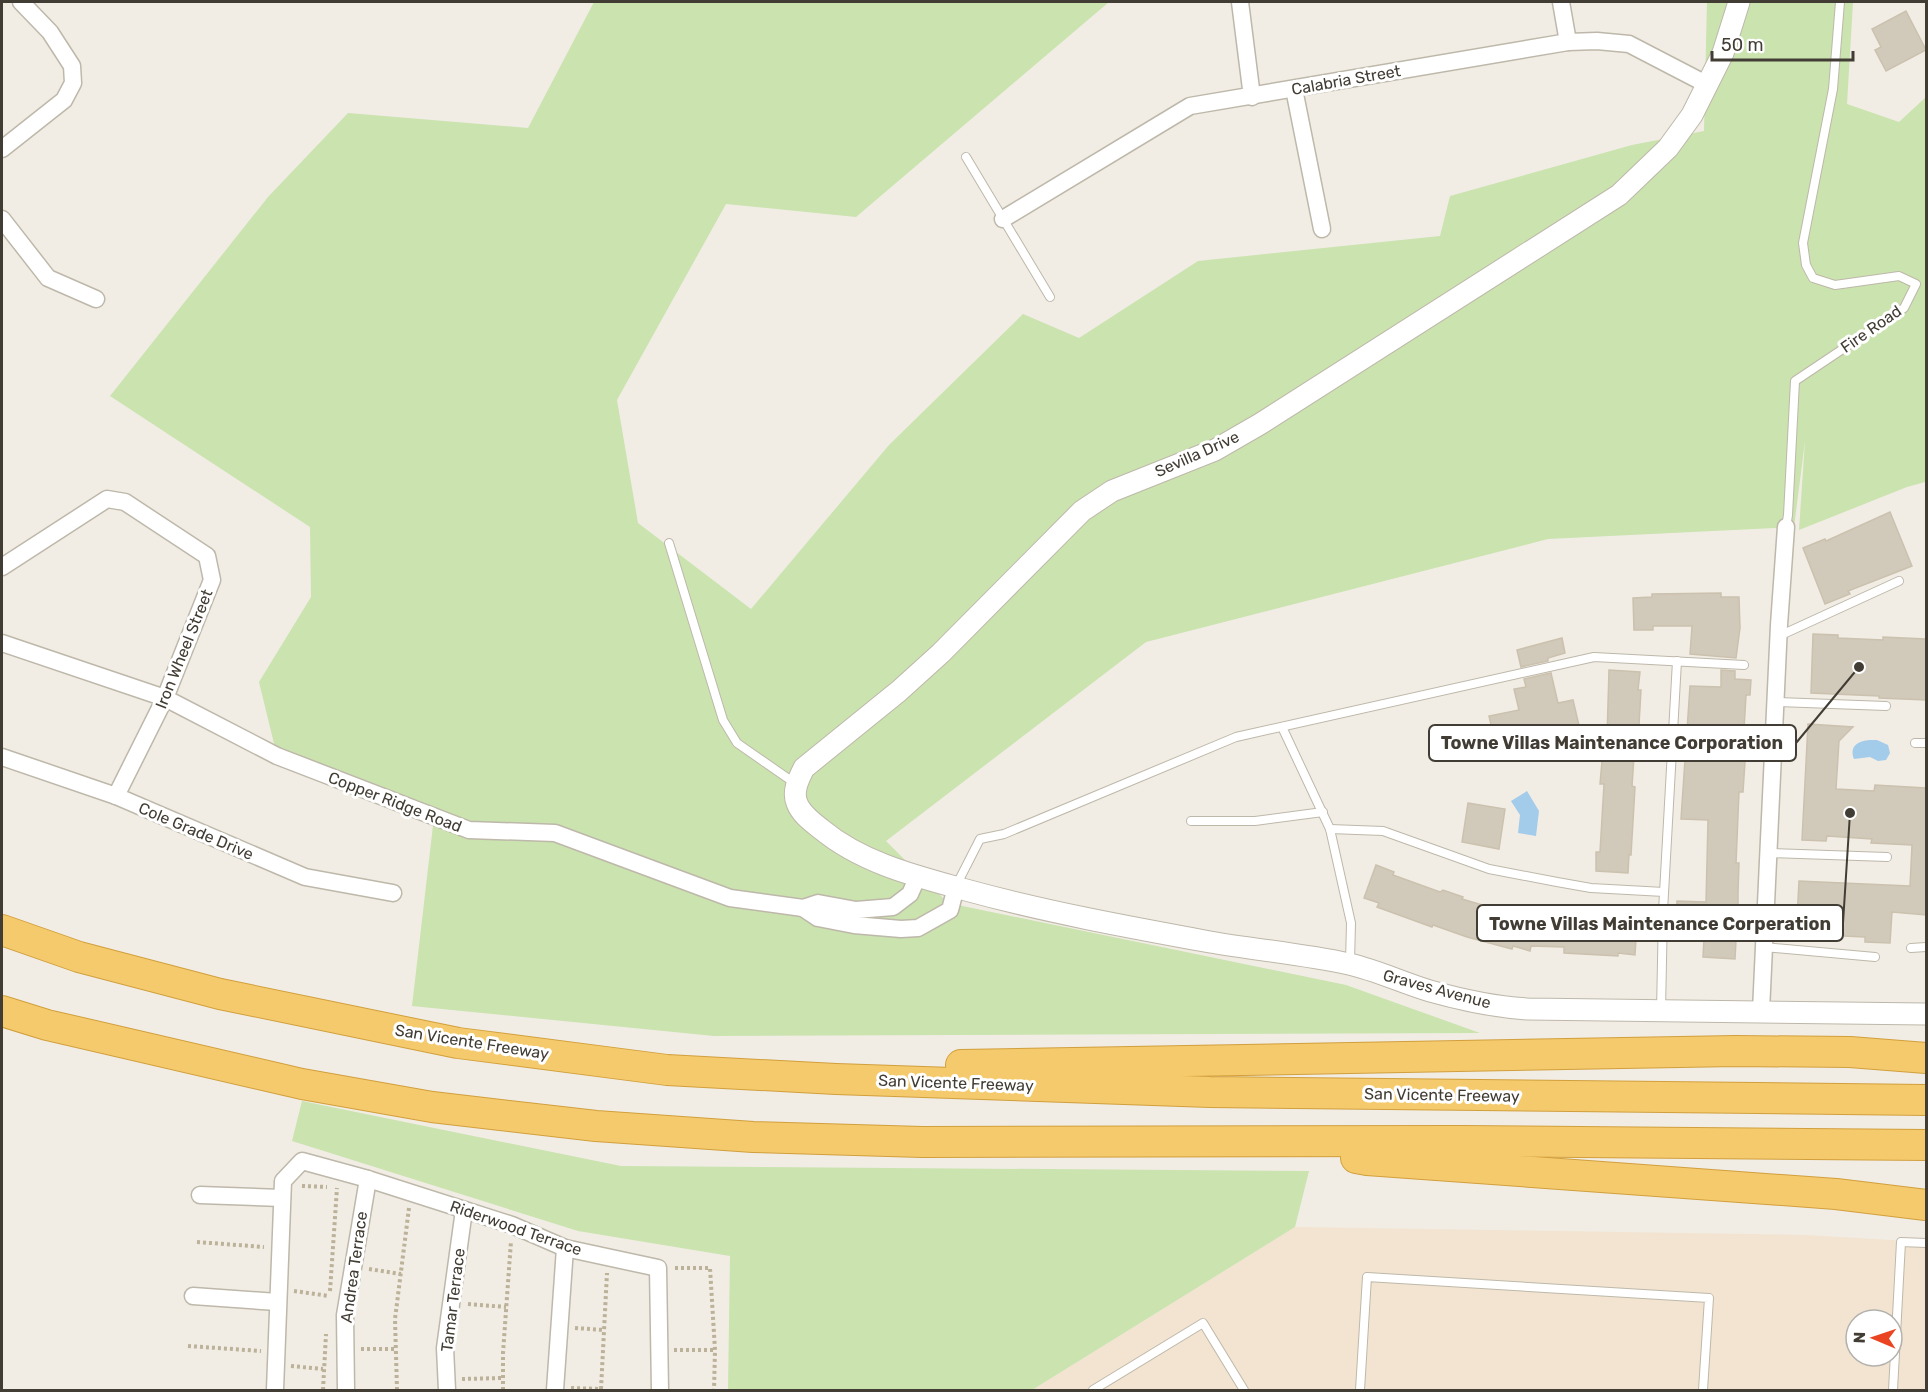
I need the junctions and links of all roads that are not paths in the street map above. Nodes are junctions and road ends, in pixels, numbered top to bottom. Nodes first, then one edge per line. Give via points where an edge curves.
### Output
1 (21, 2) edge
2 (1240, 2) edge
3 (1561, 2) edge
4 (1739, 2) edge
5 (1840, 2) edge
6 (1568, 42) junction
7 (1708, 85) junction
8 (1294, 89) junction
9 (1252, 97) junction
10 (2, 149) edge
11 (966, 157) dead end
12 (2, 219) edge
13 (1004, 219) junction
14 (1322, 229) dead end
15 (1050, 297) dead end
16 (96, 299) dead end
17 (1786, 527) joint
18 (669, 543) dead end
19 (2, 567) edge
20 (1899, 581) dead end
21 (1778, 636) junction
22 (2, 643) edge
23 (1677, 661) junction
24 (1744, 665) dead end
25 (165, 698) junction
26 (1775, 702) junction
27 (1886, 706) dead end
28 (1282, 727) junction
29 (1915, 743) dead end
30 (1926, 743) edge
31 (2, 757) edge
32 (796, 784) junction
33 (116, 796) junction
34 (1323, 812) junction
35 (1191, 821) dead end
36 (1330, 829) junction
37 (1769, 853) junction
38 (1887, 857) dead end
39 (918, 876) junction
40 (956, 887) junction
41 (1664, 892) junction
42 (393, 893) dead end
43 (803, 908) junction
44 (2, 930) edge
45 (1764, 947) junction
46 (1926, 947) edge
47 (1911, 948) dead end
48 (1875, 957) dead end
49 (1350, 964) junction
50 (2, 1011) edge
51 (1661, 1011) junction
52 (1761, 1011) junction
53 (1926, 1014) edge
54 (1926, 1058) edge
55 (667, 1070) junction
56 (1926, 1100) edge
57 (1289, 1142) junction
58 (1926, 1145) edge
59 (368, 1179) junction
60 (282, 1192) junction
61 (200, 1195) dead end
62 (1926, 1205) edge
63 (464, 1210) junction
64 (1926, 1243) edge
65 (565, 1248) junction
66 (193, 1296) dead end
67 (278, 1296) junction
68 (447, 1385) edge
69 (555, 1389) edge
70 (275, 1390) edge
71 (346, 1390) edge
72 (660, 1390) edge
73 (1094, 1390) edge
74 (1244, 1390) edge
75 (1360, 1390) edge
76 (1703, 1390) edge
77 (1893, 1390) edge

1 - 10 street via 50,32 72,66 73,82 64,100
2 - 9 street
3 - 6 street
4 - 7 street, Sevilla Drive
5 - 17 lane, Fire Road via 1833,89 1803,243 1806,265 1813,279 1835,285 1899,276 1916,284 1904,308 1795,381
6 - 7 street, Calabria Street via 1629,44
6 - 8 street, Calabria Street
7 - 32 street, Sevilla Drive via 1668,148 1619,195 1260,424 1215,450 1112,491 1082,511 942,653 804,768
8 - 9 street, Calabria Street
8 - 14 street
9 - 13 street, Calabria Street via 1190,106
11 - 13 lane
12 - 16 street via 48,278
13 - 15 lane
17 - 21 street
18 - 32 lane via 723,720 737,743
19 - 25 street, Iron Wheel Street via 106,499 126,502 207,556 212,580
20 - 21 lane
21 - 26 street
22 - 25 street, Copper Ridge Road
23 - 24 lane
23 - 28 lane via 1594,657
23 - 41 lane
25 - 33 street, Iron Wheel Street
25 - 43 street, Copper Ridge Road via 277,756 469,831 555,833 730,898
26 - 27 lane
26 - 37 street
28 - 34 lane
28 - 40 lane via 1236,736 1004,834 980,839
29 - 30 lane
31 - 33 street, Cole Grade Drive
32 - 39 street via 796,802 808,819 834,840 870,860
33 - 42 street, Cole Grade Drive via 305,878
34 - 35 lane via 1255,821
34 - 36 lane
36 - 41 lane via 1383,831 1489,869 1534,878 1591,888
36 - 49 lane via 1351,923
37 - 38 lane
37 - 45 street
39 - 40 street
39 - 43 street, Copper Ridge Road via 910,894 893,907 856,910 818,903
40 - 43 street, Copper Ridge Road via 950,910 918,928 845,923 818,918
40 - 49 street, Graves Avenue via 1083,917
41 - 51 lane
44 - 55 highway, San Vicente Freeway via 79,957 220,994 458,1043
45 - 48 lane
45 - 52 street
46 - 47 lane
49 - 51 street, Graves Avenue via 1430,991 1505,1008
50 - 57 highway via 302,1084 432,1107 596,1126 753,1137 922,1142
51 - 52 street, Graves Avenue
52 - 53 street, Graves Avenue
54 - 55 highway via 1850,1052 1736,1051
55 - 56 highway, San Vicente Freeway via 1210,1092
57 - 58 highway
57 - 62 highway via 1367,1160 1836,1194
59 - 60 street, Riderwood Terrace via 302,1161 283,1181
59 - 63 street, Riderwood Terrace
59 - 71 street, Andrea Terrace via 345,1315
60 - 61 street
60 - 67 street
63 - 65 street, Riderwood Terrace
63 - 68 street, Tamar Terrace via 445,1348
64 - 77 lane via 1901,1242
65 - 69 street
65 - 72 street, Riderwood Terrace via 658,1268
66 - 67 street
67 - 70 street
73 - 74 lane via 1203,1323
75 - 76 lane via 1367,1277 1709,1298

